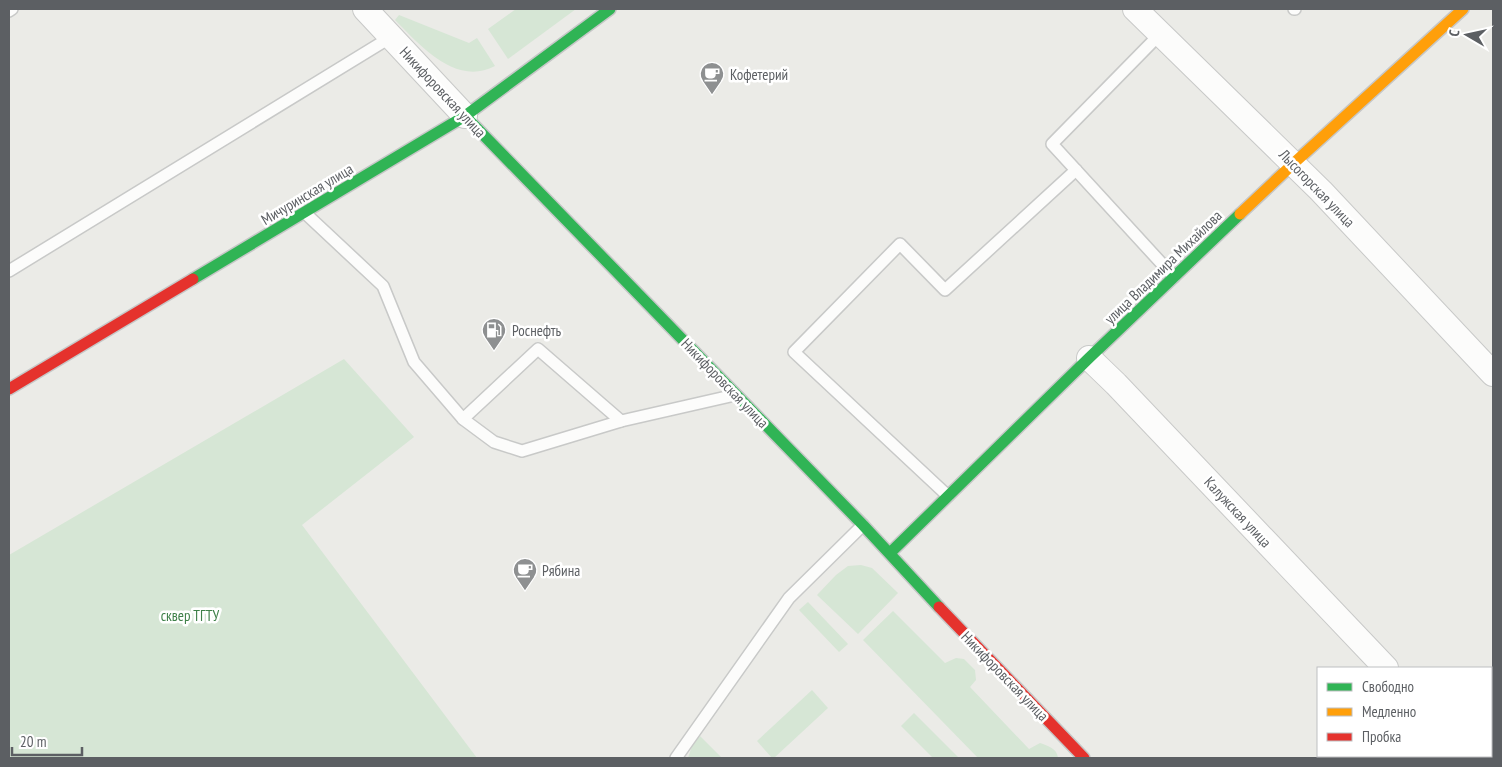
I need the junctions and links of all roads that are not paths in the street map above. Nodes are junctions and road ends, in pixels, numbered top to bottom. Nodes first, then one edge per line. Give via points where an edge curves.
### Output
1 (12, 9) edge
2 (365, 9) edge
3 (610, 9) edge
4 (1135, 9) edge
5 (1463, 9) edge
6 (9, 11) edge
7 (1160, 34) junction
8 (391, 37) junction
9 (465, 116) junction
10 (1294, 163) junction
11 (1076, 170) junction
12 (305, 213) junction
13 (9, 271) edge
14 (1174, 277) junction
15 (1089, 358) junction
16 (1493, 374) edge
17 (9, 389) edge
18 (737, 394) junction
19 (463, 419) junction
20 (621, 421) junction
21 (948, 496) junction
22 (863, 525) junction
23 (890, 553) junction
24 (1385, 667) edge
25 (676, 758) edge
26 (1084, 758) edge

1 - 6 lane
2 - 8 street, Никифоровская улица
3 - 9 main road, Мичуринская улица
4 - 7 street, Лысогорская улица
5 - 10 main road, улица Владимира Михайлова
7 - 10 street, Лысогорская улица
7 - 11 lane via 1052,144
8 - 9 street, Никифоровская улица
8 - 13 lane
9 - 12 main road, Мичуринская улица
9 - 18 main road, Никифоровская улица
10 - 14 main road, улица Владимира Михайлова
10 - 16 street, Лысогорская улица
11 - 14 lane
11 - 21 lane via 945,290 900,244 794,352
12 - 17 main road, Мичуринская улица
12 - 19 lane via 383,286 414,362
14 - 15 main road, улица Владимира Михайлова
15 - 21 main road, улица Владимира Михайлова
15 - 24 street, Калужская улица
18 - 20 lane
18 - 22 main road, Никифоровская улица
19 - 20 lane via 494,442 522,451
19 - 20 lane via 538,349
21 - 23 main road, улица Владимира Михайлова
22 - 23 main road, Никифоровская улица
22 - 25 lane via 789,598
23 - 26 main road, Никифоровская улица

